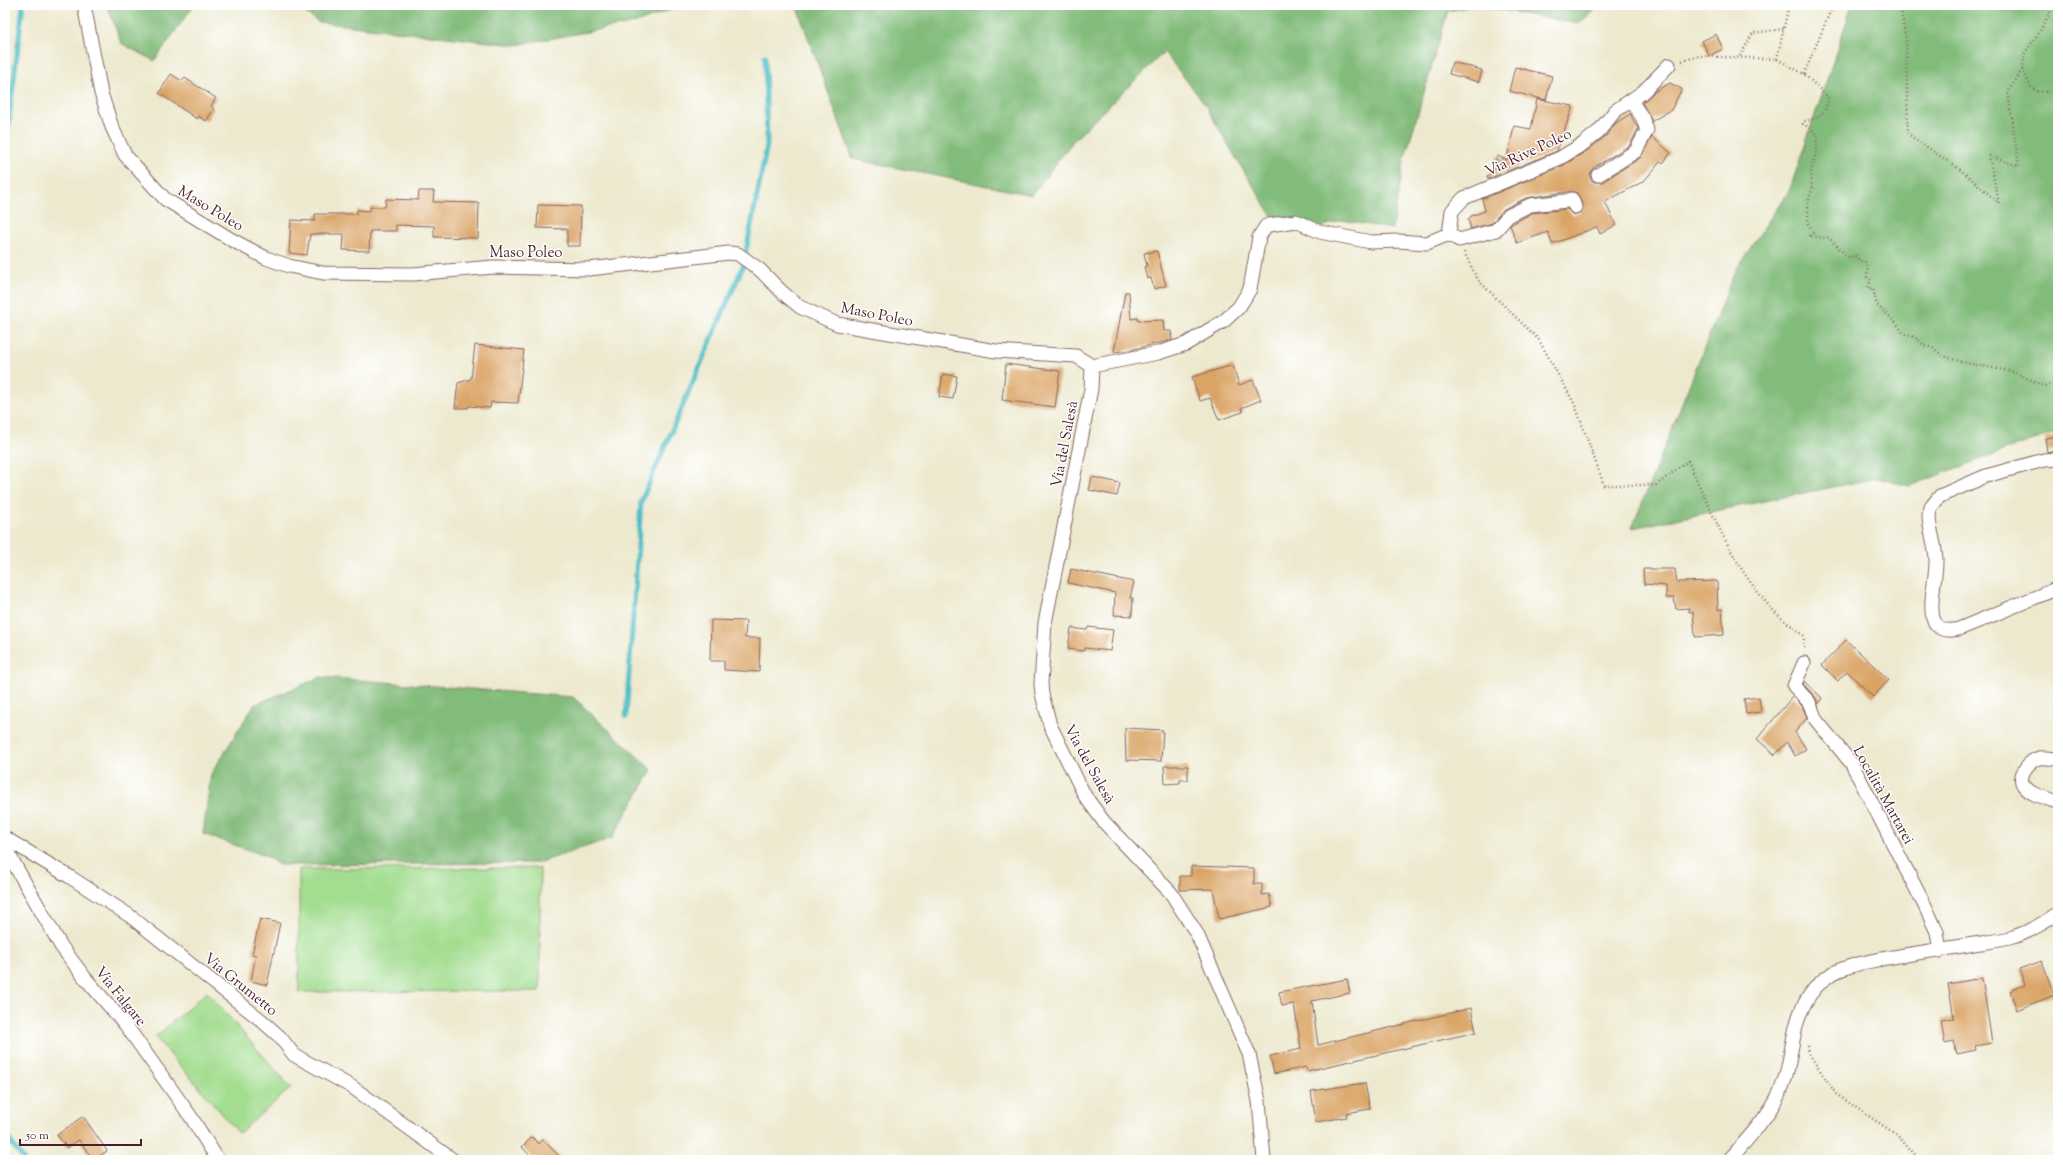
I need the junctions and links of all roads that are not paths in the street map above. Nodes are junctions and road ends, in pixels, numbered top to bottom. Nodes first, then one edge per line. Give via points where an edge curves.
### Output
1 (84, 5) edge
2 (1669, 65) road end
3 (1631, 101) junction
4 (1598, 175) dead end
5 (1576, 207) dead end
6 (1454, 237) junction
7 (1092, 366) junction
8 (2058, 459) edge
9 (2058, 588) edge
10 (1804, 663) road end
11 (2058, 760) edge
12 (2058, 802) edge
13 (5, 838) edge
14 (5, 848) edge
15 (2058, 913) edge
16 (1940, 951) junction
17 (218, 1160) edge
18 (453, 1160) edge
19 (1264, 1160) edge
20 (1729, 1160) edge

1 - 7 street, Maso Poleo via 101,93 112,127 125,155 165,199 266,258 323,273 413,274 493,267 589,269 738,254 800,307 837,324 996,351 1076,356
2 - 3 street, Via Rive Poleo
3 - 4 street via 1647,130 1636,151
3 - 6 street, Via Rive Poleo via 1615,111 1599,131 1566,155 1464,198 1452,211
5 - 6 street via 1572,199 1530,204 1508,216 1496,230
6 - 7 street via 1427,243 1371,242 1320,232 1296,221 1266,226 1259,236 1250,289 1239,307 1224,321 1186,344 1158,353
7 - 19 street, Via del Salesà via 1091,389 1045,623 1041,662 1042,694 1050,725 1085,796 1104,822 1171,894 1197,934 1249,1054 1259,1102
8 - 9 street via 2044,460 1986,476 1935,500 1929,515 1936,562 1932,613 1936,626 1942,630 1948,632 1959,629
10 - 16 street, Località Martarei via 1794,686 1809,702 1819,724 1852,764 1937,932
11 - 12 street via 2036,759 2025,768 2022,776 2024,786 2032,793
13 - 18 street, Via Grumetto via 130,916 261,1020 280,1037 294,1055 352,1087
14 - 17 street, Via Falgare via 62,946 124,1024 191,1117
15 - 16 street via 2040,926 2012,938
16 - 20 street via 1870,962 1840,970 1823,980 1804,1005 1798,1019 1778,1097

